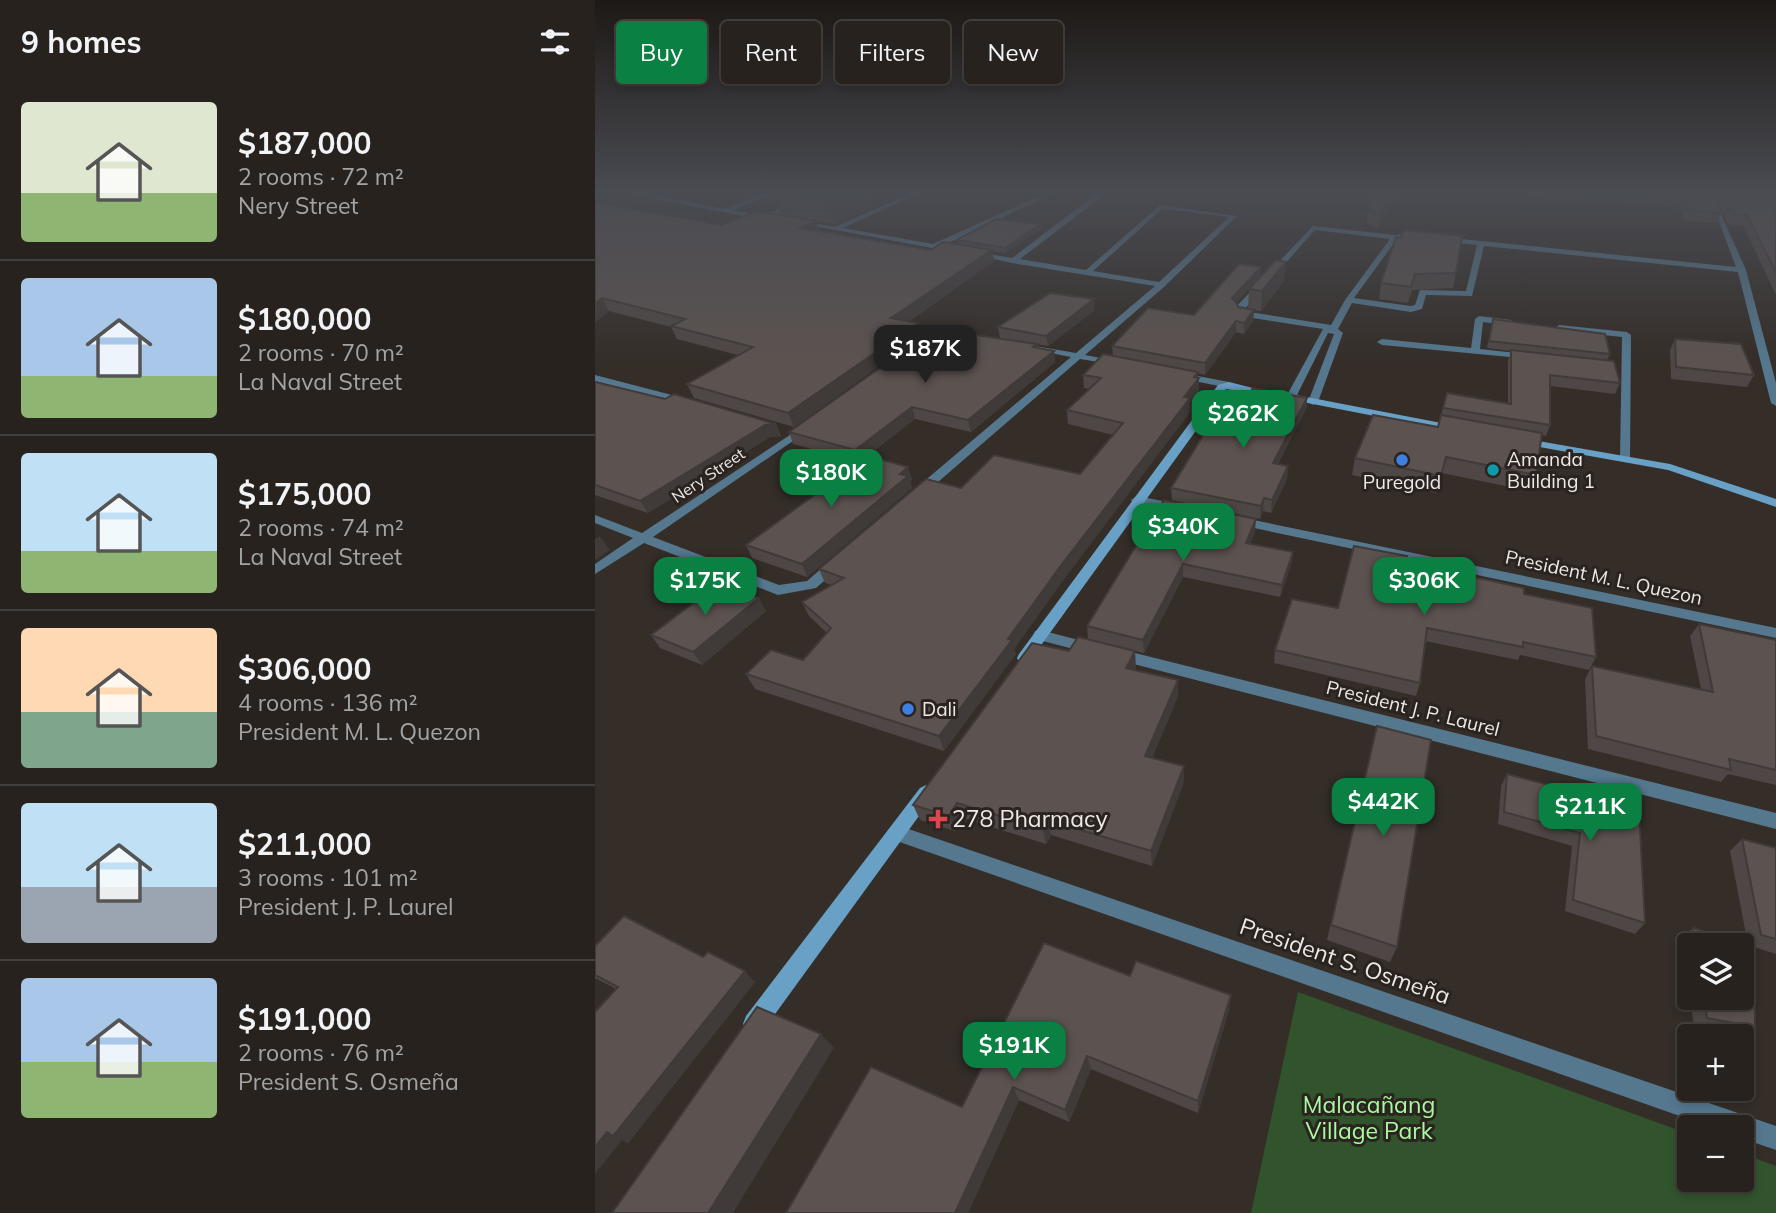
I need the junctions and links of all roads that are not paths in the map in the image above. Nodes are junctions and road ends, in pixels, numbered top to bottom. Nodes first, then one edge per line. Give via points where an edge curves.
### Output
1 (959, 251) edge
2 (1026, 251) edge
3 (1112, 251) edge
4 (1196, 251) edge
5 (1292, 251) edge
6 (1385, 251) edge
7 (1479, 251) edge
8 (1555, 251) edge
9 (1735, 251) edge
10 (1012, 261) junction
11 (1742, 270) junction
12 (1087, 273) junction
13 (1161, 285) junction
14 (1349, 300) junction
15 (1519, 324) edge
16 (1546, 327) edge
17 (1333, 329) junction
18 (1382, 342) dead end
19 (1029, 346) edge
20 (1475, 352) junction
21 (1313, 355) junction
22 (1077, 356) junction
23 (1332, 358) junction
24 (1544, 359) edge
25 (1127, 366) edge
26 (1612, 367) edge
27 (1626, 368) junction
28 (1165, 373) edge
29 (1303, 376) junction
30 (595, 377) edge
31 (1324, 379) junction
32 (1229, 385) junction
33 (1291, 397) junction
34 (1313, 402) junction
35 (1776, 403) edge
36 (696, 404) edge
37 (816, 421) edge
38 (1472, 432) edge
39 (1511, 439) edge
40 (1626, 459) junction
41 (1137, 500) junction
42 (1776, 503) edge
43 (905, 504) edge
44 (1192, 511) edge
45 (1219, 517) edge
46 (595, 519) edge
47 (644, 537) junction
48 (842, 558) edge
49 (595, 570) edge
50 (1776, 633) edge
51 (1040, 635) junction
52 (1016, 668) edge
53 (937, 778) edge
54 (1776, 821) edge
55 (897, 833) junction
56 (747, 1034) edge
57 (1776, 1138) edge

1 - 10 street
2 - 10 street
3 - 12 street
4 - 13 street
5 - 17 street via 1237,310
6 - 14 street
7 - 14 street via 1469,294 1423,292 1419,307 1411,309
8 - 11 street
9 - 11 street
10 - 12 street
11 - 35 street
12 - 13 street
13 - 22 street
14 - 17 street
15 - 20 street via 1479,319
16 - 27 street via 1627,335
17 - 21 street via 1325,331
17 - 23 street via 1339,333
18 - 20 street
19 - 22 street
20 - 24 street
21 - 23 street
21 - 29 street
22 - 25 street
22 - 43 street
23 - 31 street
26 - 27 street
27 - 40 street
28 - 32 street
29 - 31 street
29 - 33 street
30 - 36 street
31 - 34 street
32 - 33 main road
32 - 41 main road via 1222,387
33 - 34 main road
34 - 38 main road
37 - 47 street, Nery Street via 790,433
39 - 40 main road
40 - 42 main road via 1702,475
41 - 44 street
41 - 51 main road
45 - 50 street, President M. L. Quezon
46 - 47 street
47 - 48 street via 778,590 811,585
47 - 49 street, Nery Street
51 - 52 main road
51 - 54 street, President J. P. Laurel
53 - 55 main road
55 - 56 main road
55 - 57 street, President S. Osmeña

